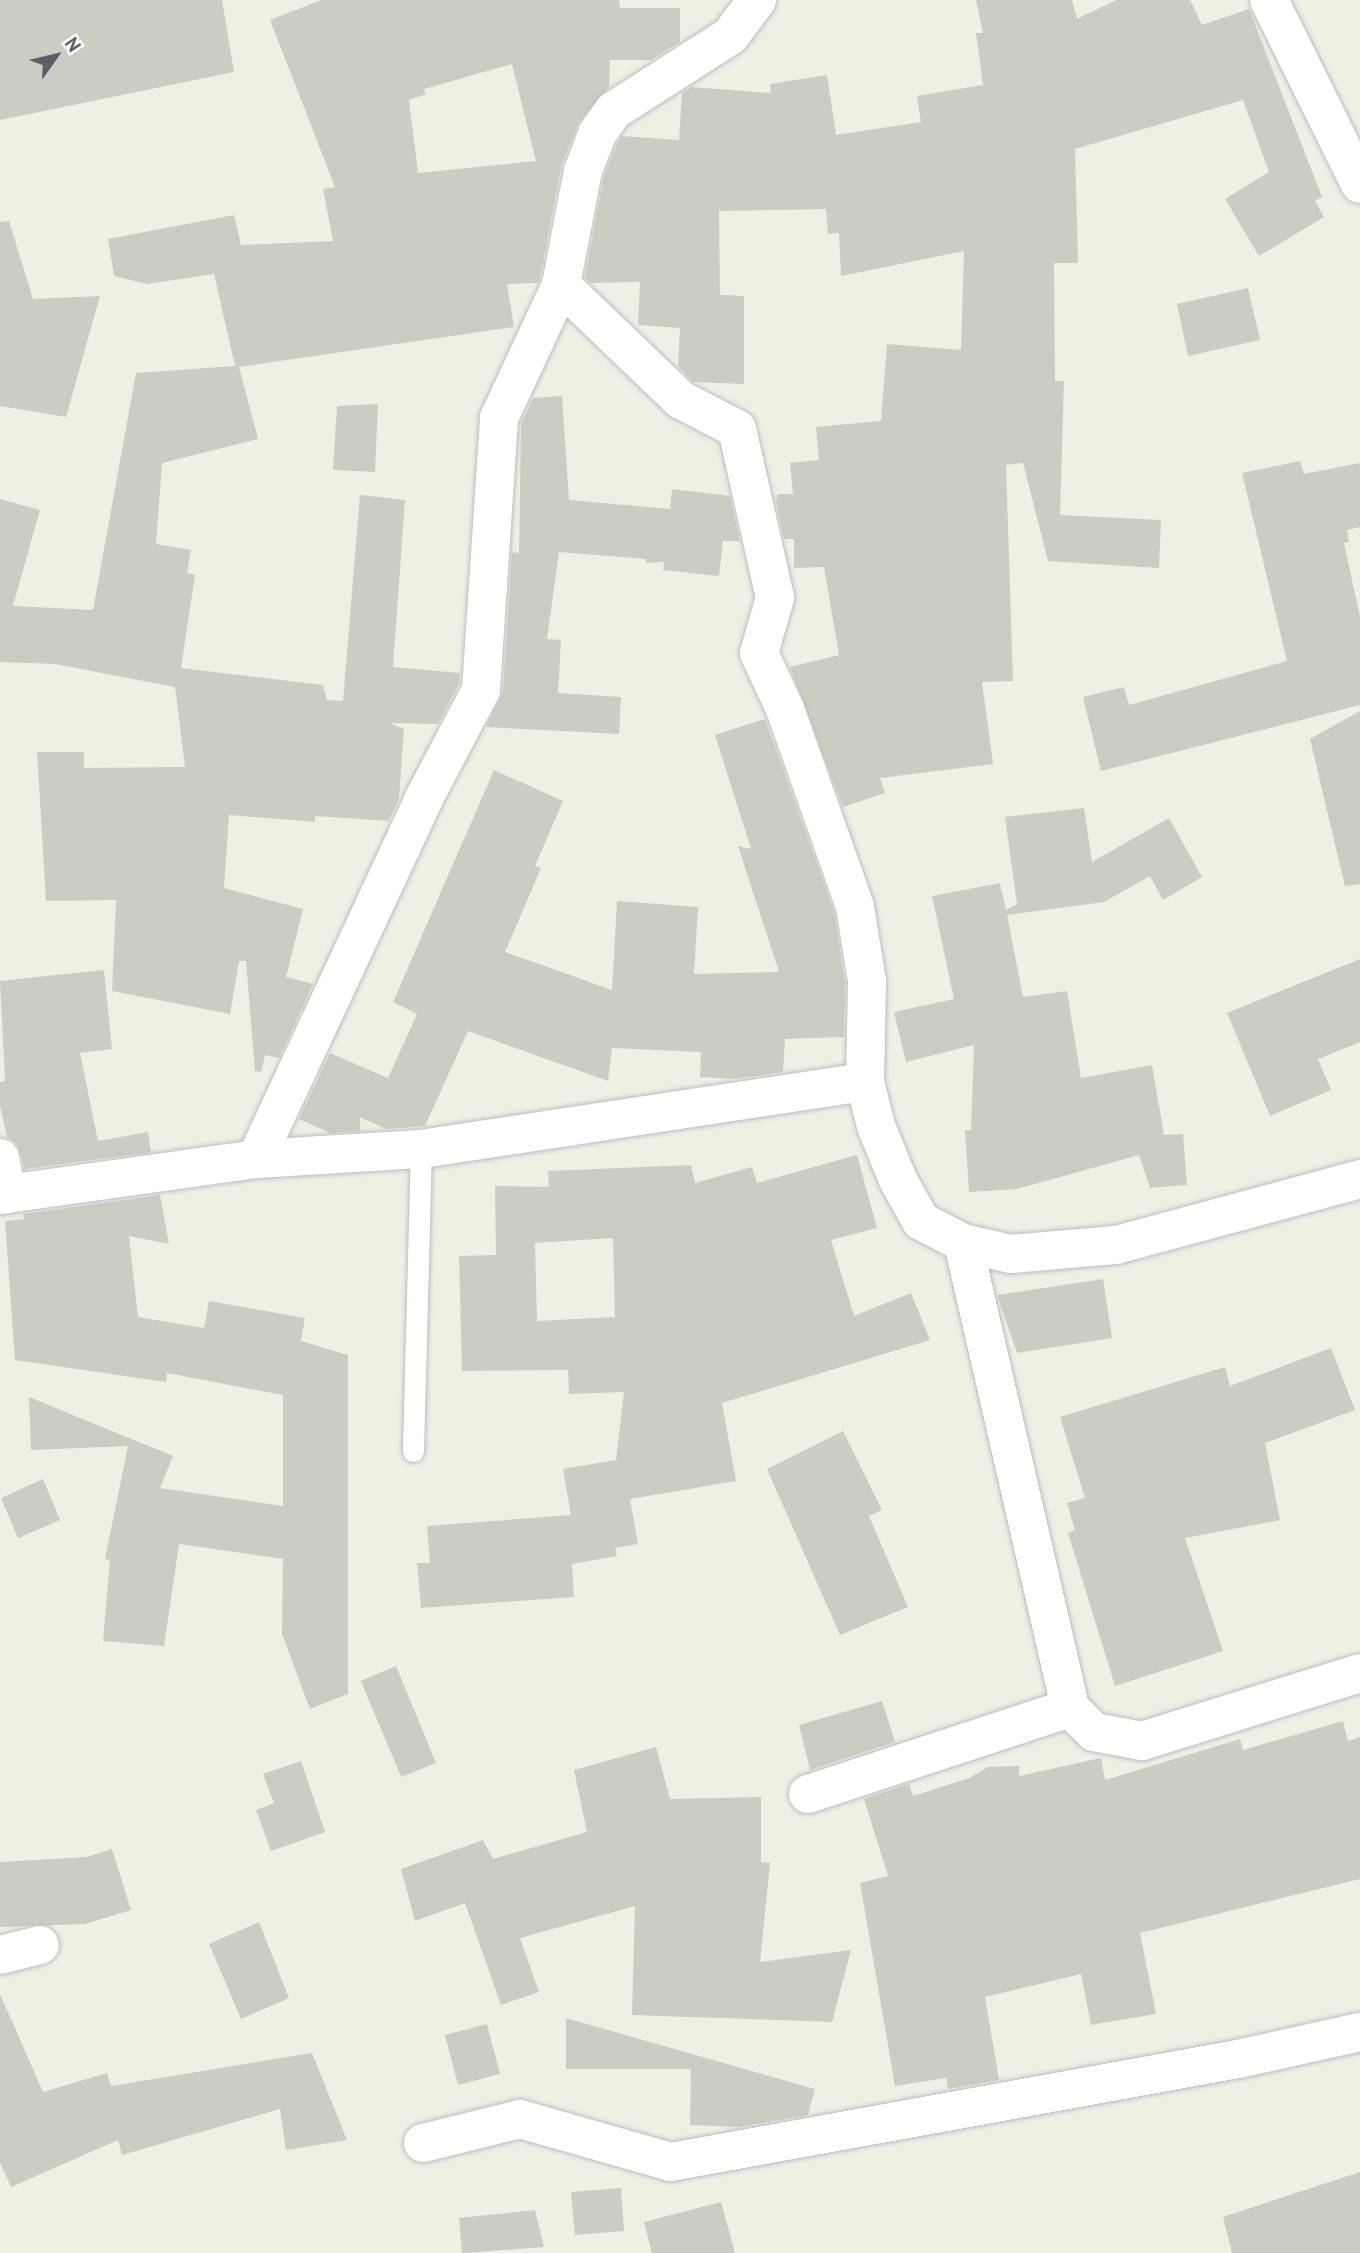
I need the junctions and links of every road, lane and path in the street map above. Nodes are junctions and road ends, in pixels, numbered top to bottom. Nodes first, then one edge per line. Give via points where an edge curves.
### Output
1 (757, 0) edge
2 (1269, 0) edge
3 (1360, 184) edge
4 (561, 285) junction
5 (865, 1082) junction
6 (421, 1149) junction
7 (256, 1159) junction
8 (1360, 1179) edge
9 (2, 1182) edge
10 (963, 1243) junction
11 (412, 1451) dead end
12 (1360, 1673) edge
13 (1070, 1708) junction
14 (808, 1794) dead end
15 (40, 1945) dead end
16 (0, 1955) edge
17 (1360, 2032) edge
18 (423, 2143) dead end

1 - 4 street via 730,36 614,111 597,134 583,171
2 - 3 street
4 - 5 street via 681,400 737,429 775,598 759,653 785,709 855,907 867,981
4 - 7 street via 499,418 481,690 424,799
5 - 6 street
5 - 10 street via 876,1126 921,1220
6 - 7 street
6 - 11 lane
7 - 9 street
8 - 10 street via 1116,1245 1011,1254
10 - 13 street
12 - 13 street via 1142,1741 1094,1732
13 - 14 street
15 - 16 street
17 - 18 street via 1238,2059 671,2162 520,2119

